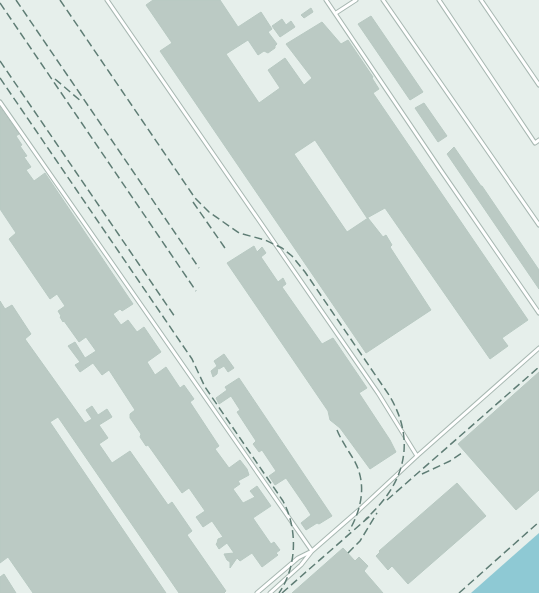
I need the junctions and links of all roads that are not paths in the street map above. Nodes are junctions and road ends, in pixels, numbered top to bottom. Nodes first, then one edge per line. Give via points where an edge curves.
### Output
1 (107, 0) edge
2 (326, 0) edge
3 (356, 0) edge
4 (383, 0) edge
5 (439, 0) edge
6 (481, 0) edge
7 (336, 13) junction
8 (539, 84) edge
9 (0, 102) edge
10 (539, 140) edge
11 (539, 225) edge
12 (539, 313) edge
13 (539, 348) edge
14 (417, 456) junction
15 (312, 551) junction
16 (257, 593) edge
17 (270, 593) edge

1 - 14 lane via 378,393
2 - 7 lane
3 - 7 lane
4 - 11 lane
5 - 10 lane via 535,143
6 - 8 lane
7 - 12 lane via 437,166
9 - 15 lane
13 - 14 lane
14 - 15 lane
15 - 16 lane via 298,558
15 - 17 lane via 301,565

